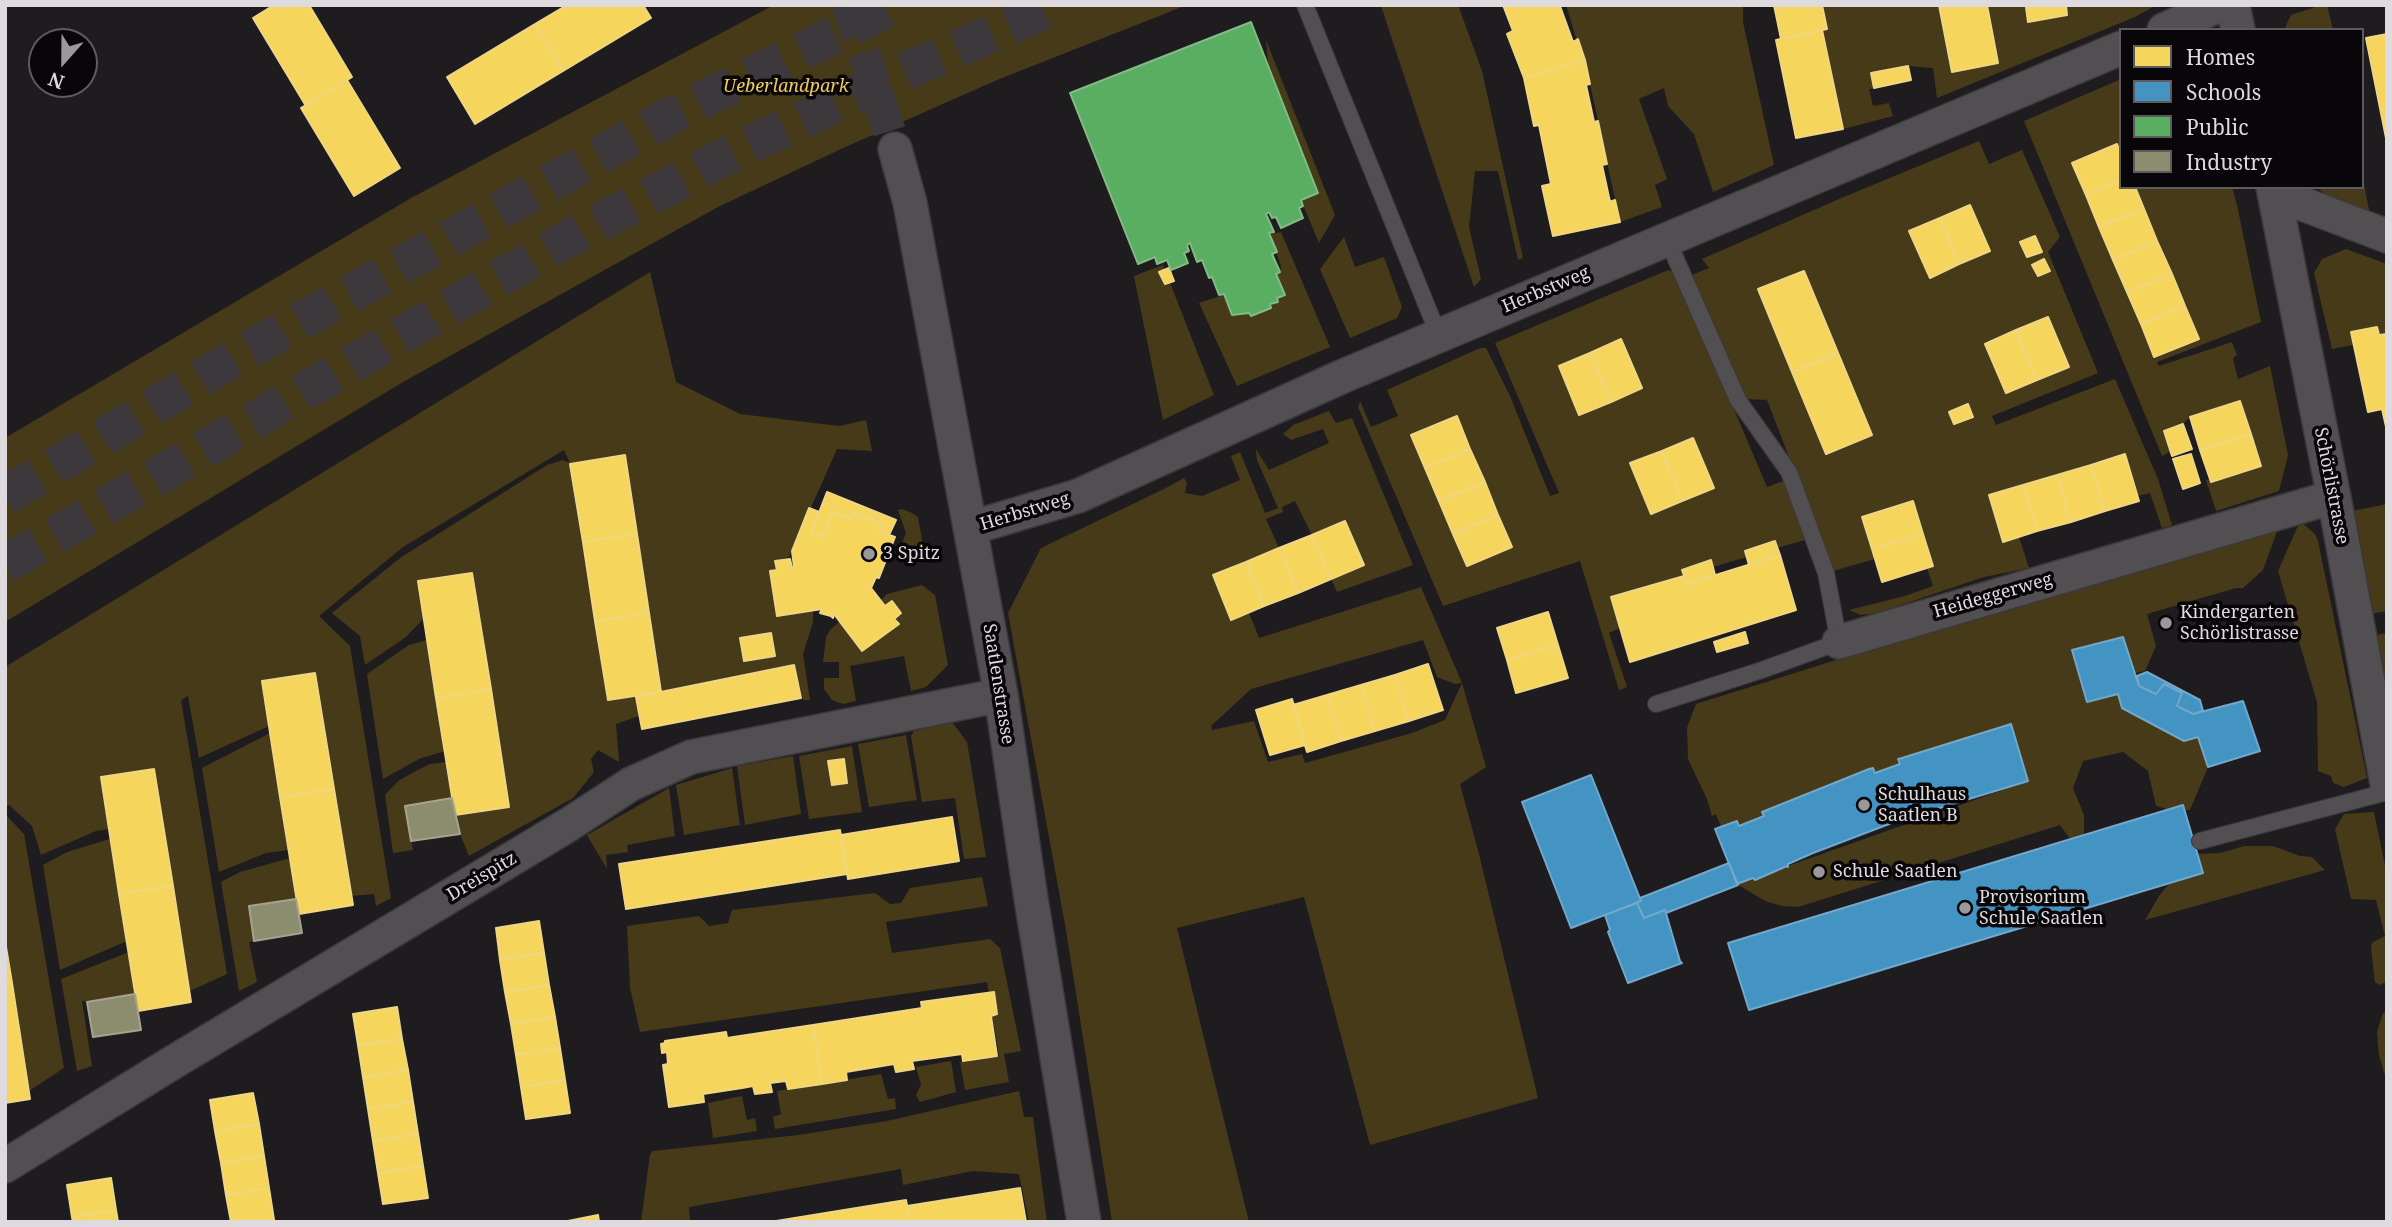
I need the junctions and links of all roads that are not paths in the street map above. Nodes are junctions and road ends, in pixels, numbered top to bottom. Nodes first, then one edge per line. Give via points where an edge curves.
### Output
1 (1306, 5) edge
2 (2219, 5) edge
3 (2233, 5) edge
4 (2168, 28) edge
5 (2238, 28) edge
6 (2119, 49) edge
7 (895, 149) tunnel mouth
8 (2273, 190) edge
9 (2387, 236) edge
10 (1667, 239) junction
11 (1439, 336) junction
12 (2333, 497) junction
13 (971, 528) junction
14 (1839, 642) junction
15 (1001, 695) junction
16 (1656, 704) dead end
17 (2385, 765) edge
18 (2387, 792) edge
19 (2200, 841) dead end
20 (5, 1166) edge
21 (1084, 1222) edge

1 - 11 lane
2 - 4 street
3 - 5 street
6 - 10 street, Herbstweg
7 - 13 street, Saatlenstrasse via 910,203
8 - 9 street
8 - 12 street, Schörlistrasse
10 - 11 street, Herbstweg
10 - 14 lane via 1738,400 1789,472 1826,573
11 - 13 street, Herbstweg via 1078,496
12 - 14 street, Heideggerweg
12 - 17 street, Schörlistrasse
13 - 15 street, Saatlenstrasse
14 - 16 lane, Heideggerweg
15 - 20 street, Dreispitz via 691,757 631,784
15 - 21 street, Saatlenstrasse
18 - 19 lane

